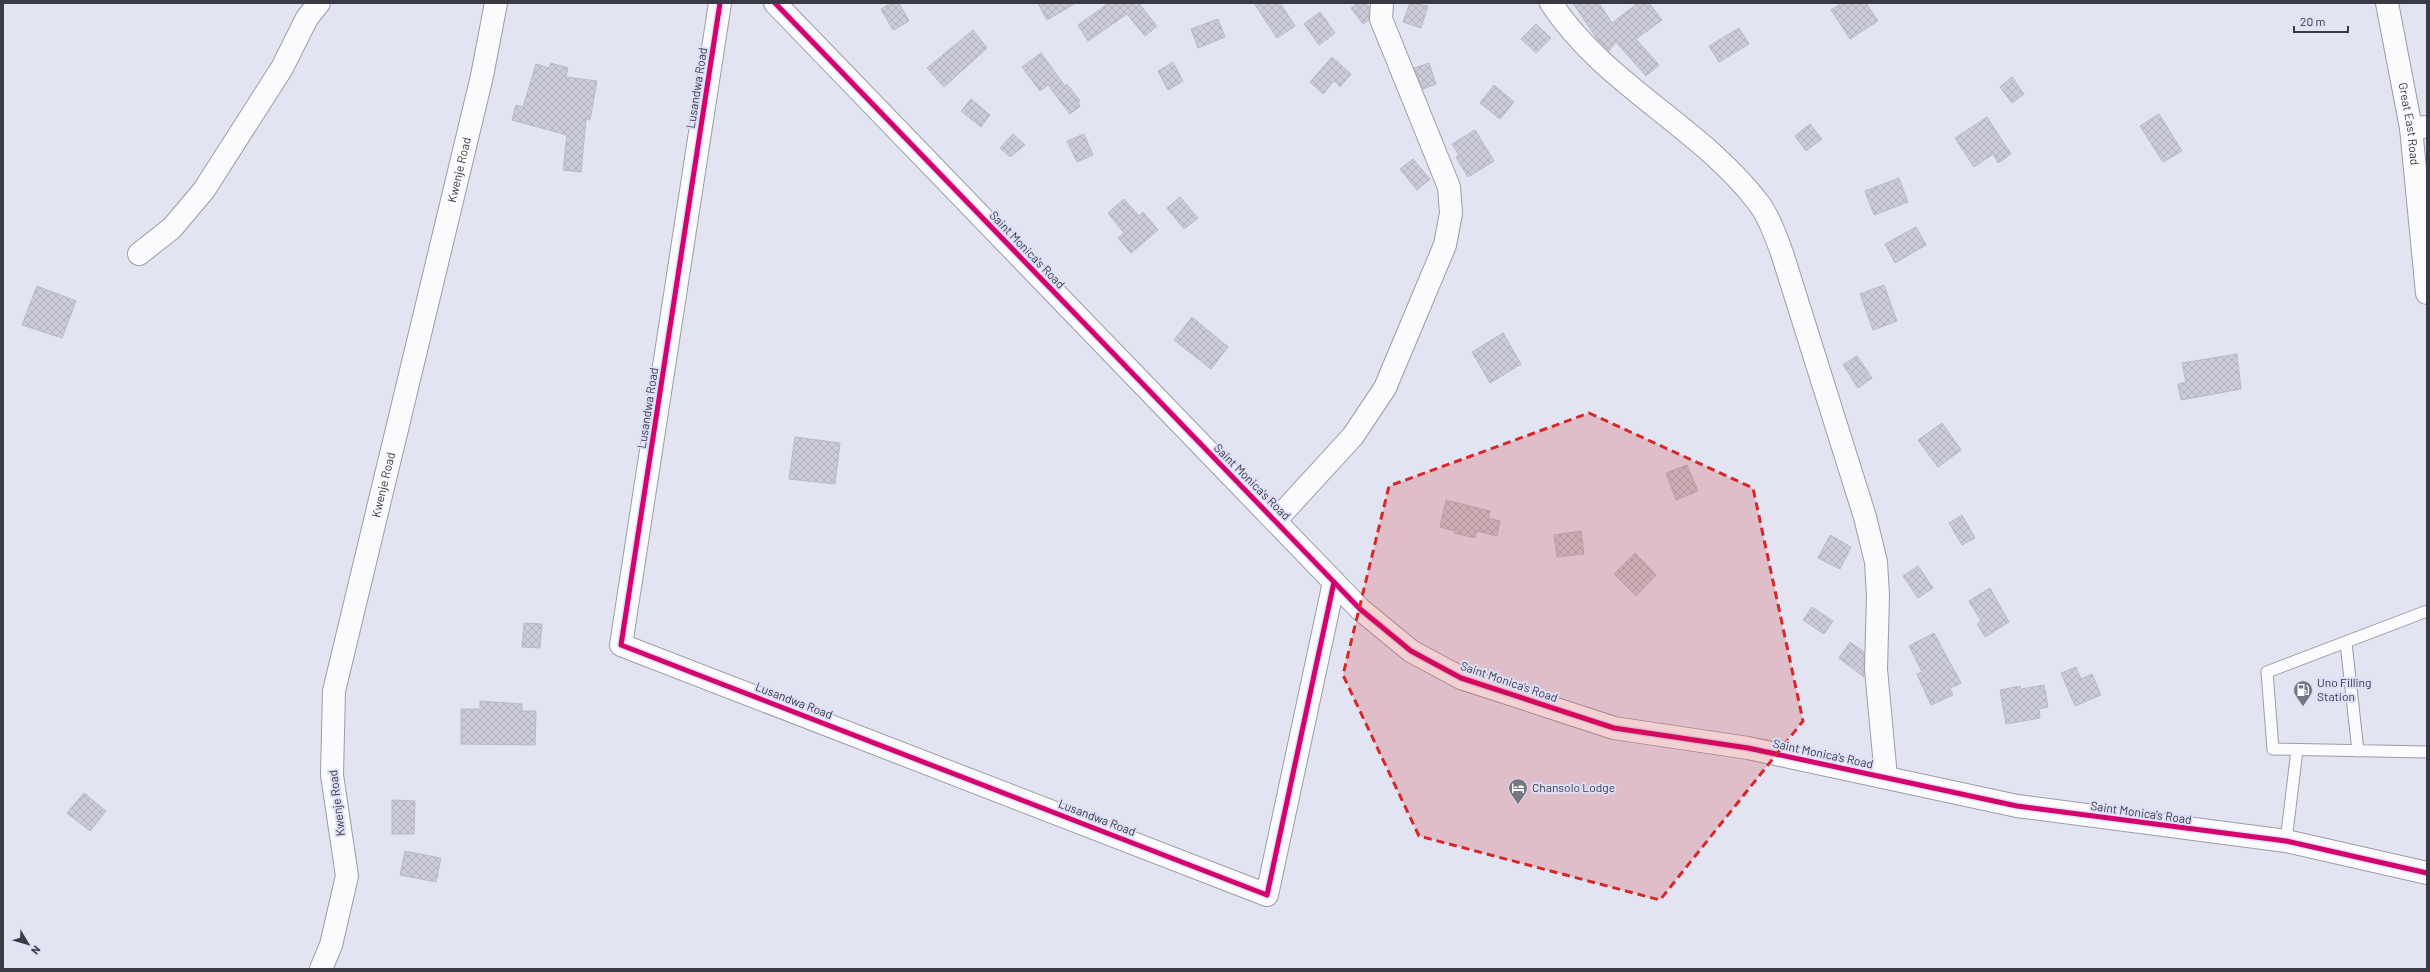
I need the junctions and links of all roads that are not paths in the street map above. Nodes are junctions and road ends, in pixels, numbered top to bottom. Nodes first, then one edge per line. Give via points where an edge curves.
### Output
1 (318, 3) edge
2 (496, 3) edge
3 (720, 3) edge
4 (775, 3) edge
5 (1382, 3) edge
6 (1551, 3) edge
7 (2387, 3) edge
8 (2419, 127) edge
9 (139, 254) dead end
10 (2427, 293) edge
11 (1276, 520) junction
12 (1334, 582) junction
13 (2427, 611) edge
14 (2346, 643) junction
15 (2296, 750) junction
16 (2358, 751) junction
17 (2427, 752) edge
18 (1886, 777) junction
19 (2286, 841) junction
20 (2427, 873) edge
21 (321, 969) edge

1 - 9 main road via 307,18 282,68 204,190 172,228
2 - 21 main road, Kwenje Road via 482,76 334,691 332,775 347,876 331,945
3 - 12 main road, Lusandwa Road via 621,645 1267,895
4 - 11 main road, Saint Monica's Road
5 - 11 main road via 1381,19 1449,187 1452,213 1446,246 1385,388 1353,436
6 - 18 main road via 1578,40 1684,130 1737,179 1757,201 1771,224 1862,509 1876,562 1876,669
7 - 8 main road, Great East Road
8 - 10 main road, Great East Road
11 - 12 main road, Saint Monica's Road
12 - 18 main road, Saint Monica's Road via 1360,609 1411,651 1461,678 1614,728 1748,748
13 - 14 lane
14 - 15 lane via 2267,672 2273,750
14 - 16 lane
15 - 16 lane
15 - 19 lane
16 - 17 lane
18 - 19 main road, Saint Monica's Road via 2017,806
19 - 20 main road, Saint Monica's Road

